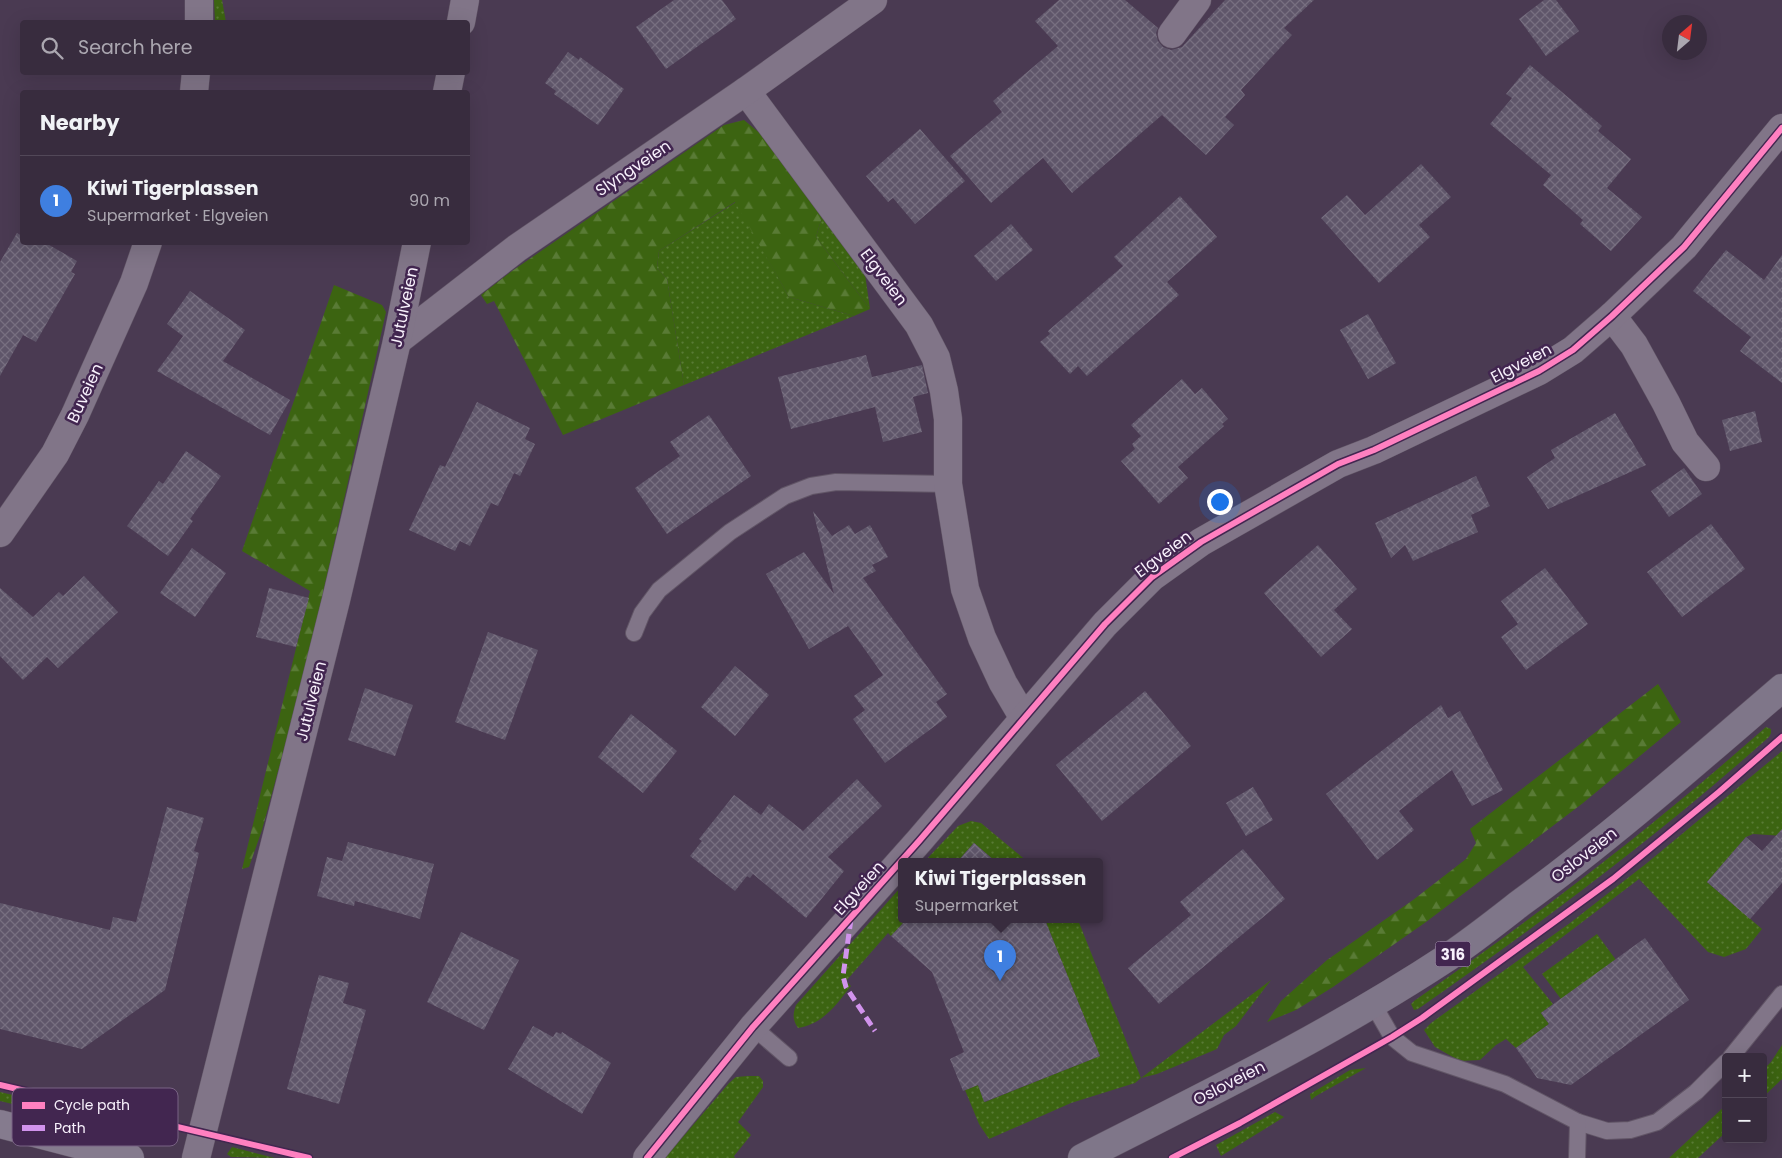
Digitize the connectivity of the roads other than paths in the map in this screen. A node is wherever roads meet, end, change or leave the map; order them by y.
1 (199, 0) edge
2 (466, 0) edge
3 (873, 0) edge
4 (1197, 0) edge
5 (198, 20) edge
6 (461, 20) edge
7 (1172, 34) dead end
8 (196, 75) edge
9 (450, 75) edge
10 (194, 90) edge
11 (447, 90) edge
12 (746, 91) junction
13 (1782, 128) edge
14 (147, 245) edge
15 (416, 245) edge
16 (1612, 316) junction
17 (397, 341) junction
18 (1706, 467) dead end
19 (948, 484) junction
20 (0, 533) edge
21 (634, 633) dead end
22 (1782, 688) edge
23 (1023, 717) junction
24 (904, 858) edge
25 (898, 865) edge
26 (1782, 994) edge
27 (1372, 1004) junction
28 (753, 1027) junction
29 (1735, 1053) edge
30 (789, 1058) dead end
31 (1722, 1066) edge
32 (1578, 1122) junction
33 (84, 1146) edge
34 (130, 1158) edge
35 (196, 1158) edge
36 (647, 1158) edge
37 (1082, 1158) edge
38 (1577, 1158) edge

1 - 5 street
2 - 6 street
3 - 12 street, Slyngveien
4 - 7 street
8 - 10 street
9 - 11 street
12 - 17 street, Slyngveien
12 - 19 street, Elgveien
13 - 16 street, Elgveien
14 - 20 street, Buveien
15 - 17 street, Jutulveien
16 - 18 street
16 - 23 street, Elgveien
17 - 35 street, Jutulveien
19 - 21 lane
19 - 23 street, Elgveien
22 - 27 main road, Osloveien / 316
23 - 24 street, Elgveien
25 - 28 street, Elgveien
26 - 29 lane
27 - 32 lane
27 - 37 main road, Osloveien / 316
28 - 30 lane
28 - 36 street, Elgveien
31 - 32 lane
32 - 38 lane
33 - 34 street

